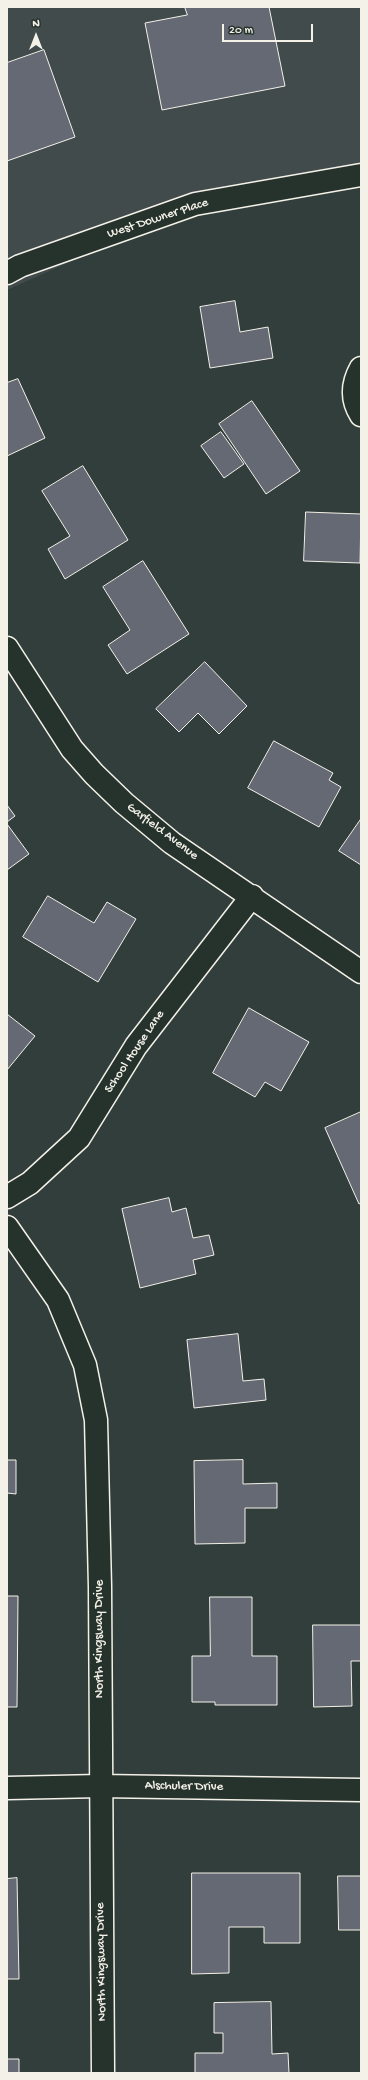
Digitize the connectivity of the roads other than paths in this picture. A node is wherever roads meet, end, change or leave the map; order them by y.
1 (361, 175) edge
2 (7, 273) edge
3 (361, 368) edge
4 (361, 415) edge
5 (7, 648) edge
6 (252, 896) junction
7 (361, 972) edge
8 (7, 1197) edge
9 (7, 1227) edge
10 (100, 1786) junction
11 (7, 1788) edge
12 (361, 1790) edge
13 (103, 2073) edge

1 - 2 street, West Downer Place
3 - 4 street
5 - 6 street, Garfield Avenue
6 - 7 street, Garfield Avenue
6 - 8 street, School House Lane
9 - 10 street, North Kingsway Drive
10 - 11 street, Alschuler Drive
10 - 12 street, Alschuler Drive
10 - 13 street, North Kingsway Drive

